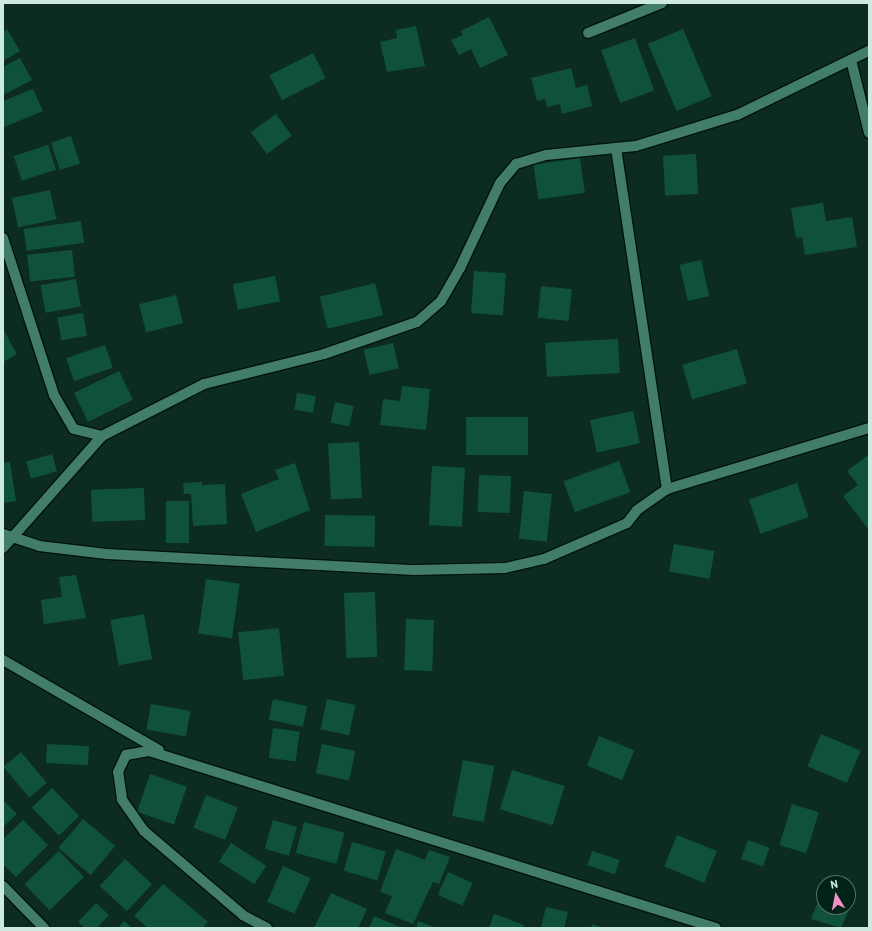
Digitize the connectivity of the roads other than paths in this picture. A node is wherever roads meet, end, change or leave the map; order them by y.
1 (662, 3) edge
2 (588, 33) dead end
3 (869, 51) edge
4 (851, 60) junction
5 (869, 133) edge
6 (616, 148) junction
7 (3, 238) edge
8 (869, 428) edge
9 (102, 436) junction
10 (667, 489) junction
11 (7, 536) edge
12 (3, 548) edge
13 (3, 660) edge
14 (173, 758) junction
15 (3, 886) edge
16 (44, 928) edge
17 (267, 928) edge
18 (716, 928) edge

1 - 2 street
3 - 4 street
4 - 5 street
4 - 6 street
6 - 9 street
6 - 10 street
7 - 9 street
8 - 10 street
9 - 11 street
10 - 11 street
11 - 12 street
13 - 14 street
14 - 17 street
14 - 18 street
15 - 16 street

